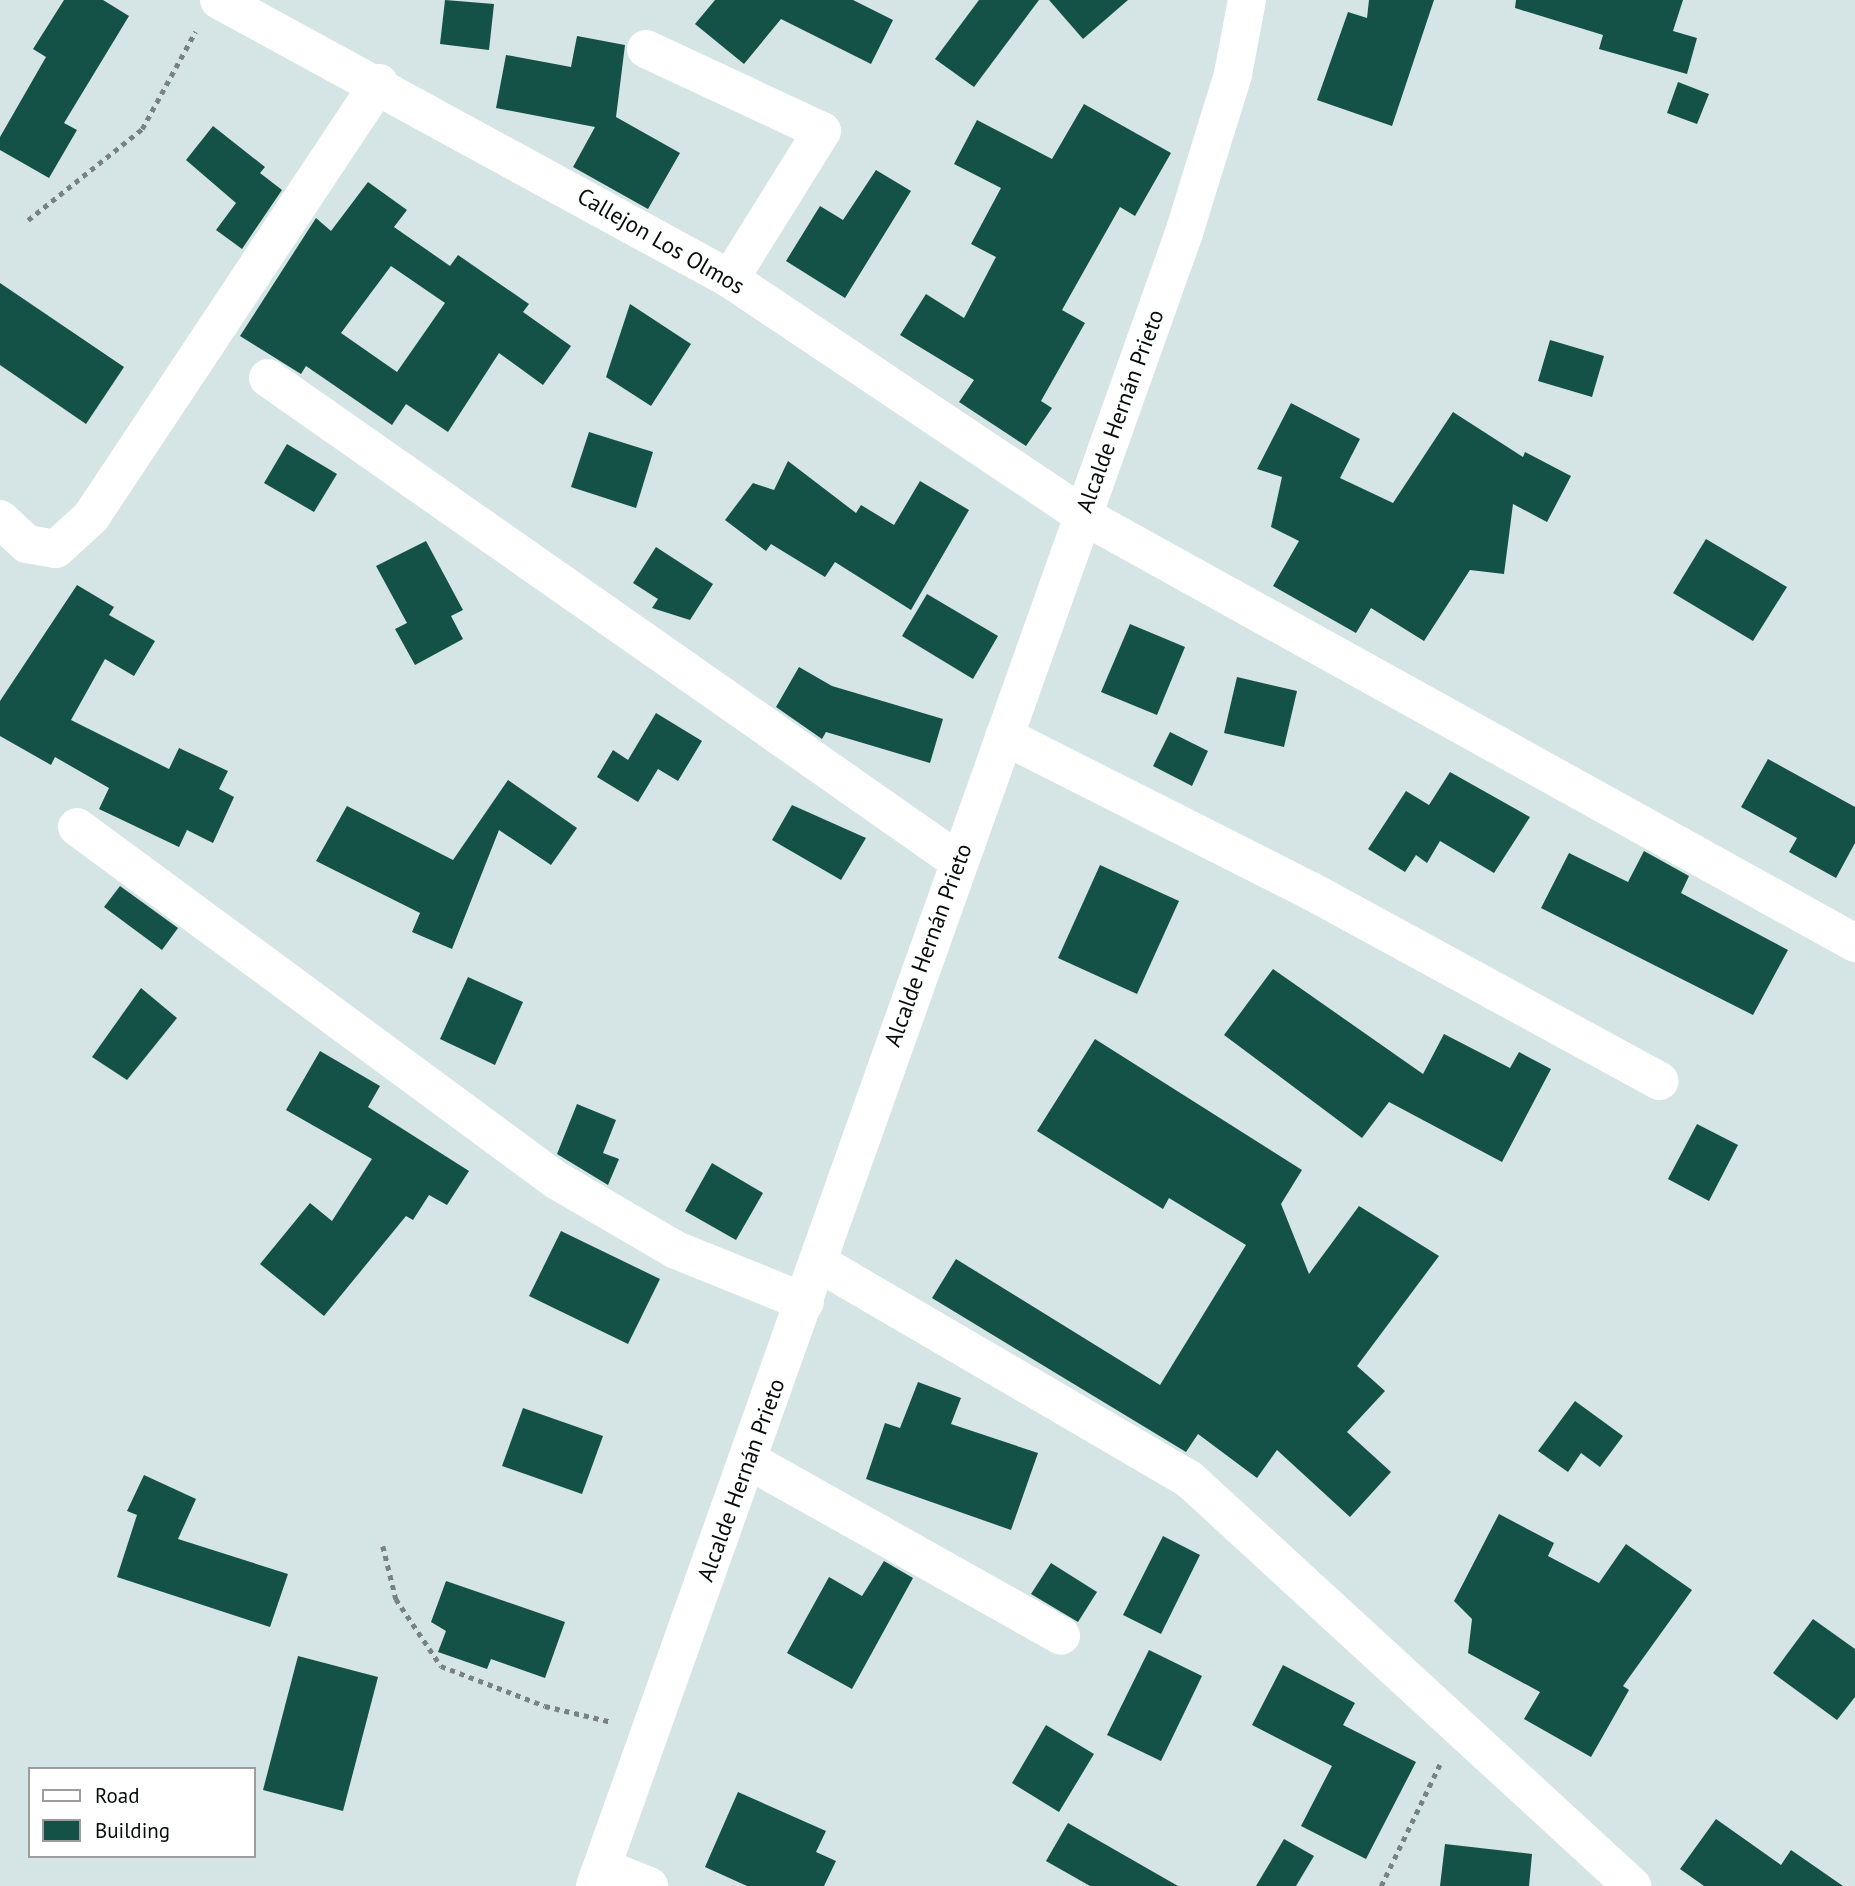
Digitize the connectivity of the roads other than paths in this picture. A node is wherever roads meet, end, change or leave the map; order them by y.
1 (1247, 0) edge
2 (209, 12) edge
3 (646, 49) dead end
4 (379, 83) junction
5 (730, 279) junction
6 (268, 378) dead end
7 (1082, 515) junction
8 (0, 519) edge
9 (1004, 736) junction
10 (77, 827) dead end
11 (958, 861) junction
12 (1855, 943) edge
13 (1660, 1082) dead end
14 (819, 1263) junction
15 (805, 1302) junction
16 (748, 1460) junction
17 (1060, 1636) dead end
18 (598, 1876) edge
19 (649, 1886) edge
20 (1632, 1886) edge

1 - 7 street, Alcalde Hernán Prieto
2 - 4 street, Callejon Los Olmos
3 - 5 street
4 - 5 street, Callejon Los Olmos
4 - 8 street
5 - 7 street, Callejon Los Olmos
6 - 11 street
7 - 9 street, Alcalde Hernán Prieto
7 - 12 street, Callejon Los Olmos
9 - 11 street, Alcalde Hernán Prieto
9 - 13 street
10 - 15 street
11 - 14 street, Alcalde Hernán Prieto
14 - 15 street, Alcalde Hernán Prieto
14 - 20 street
15 - 16 street, Alcalde Hernán Prieto
16 - 17 street
16 - 18 street, Alcalde Hernán Prieto
18 - 19 street

